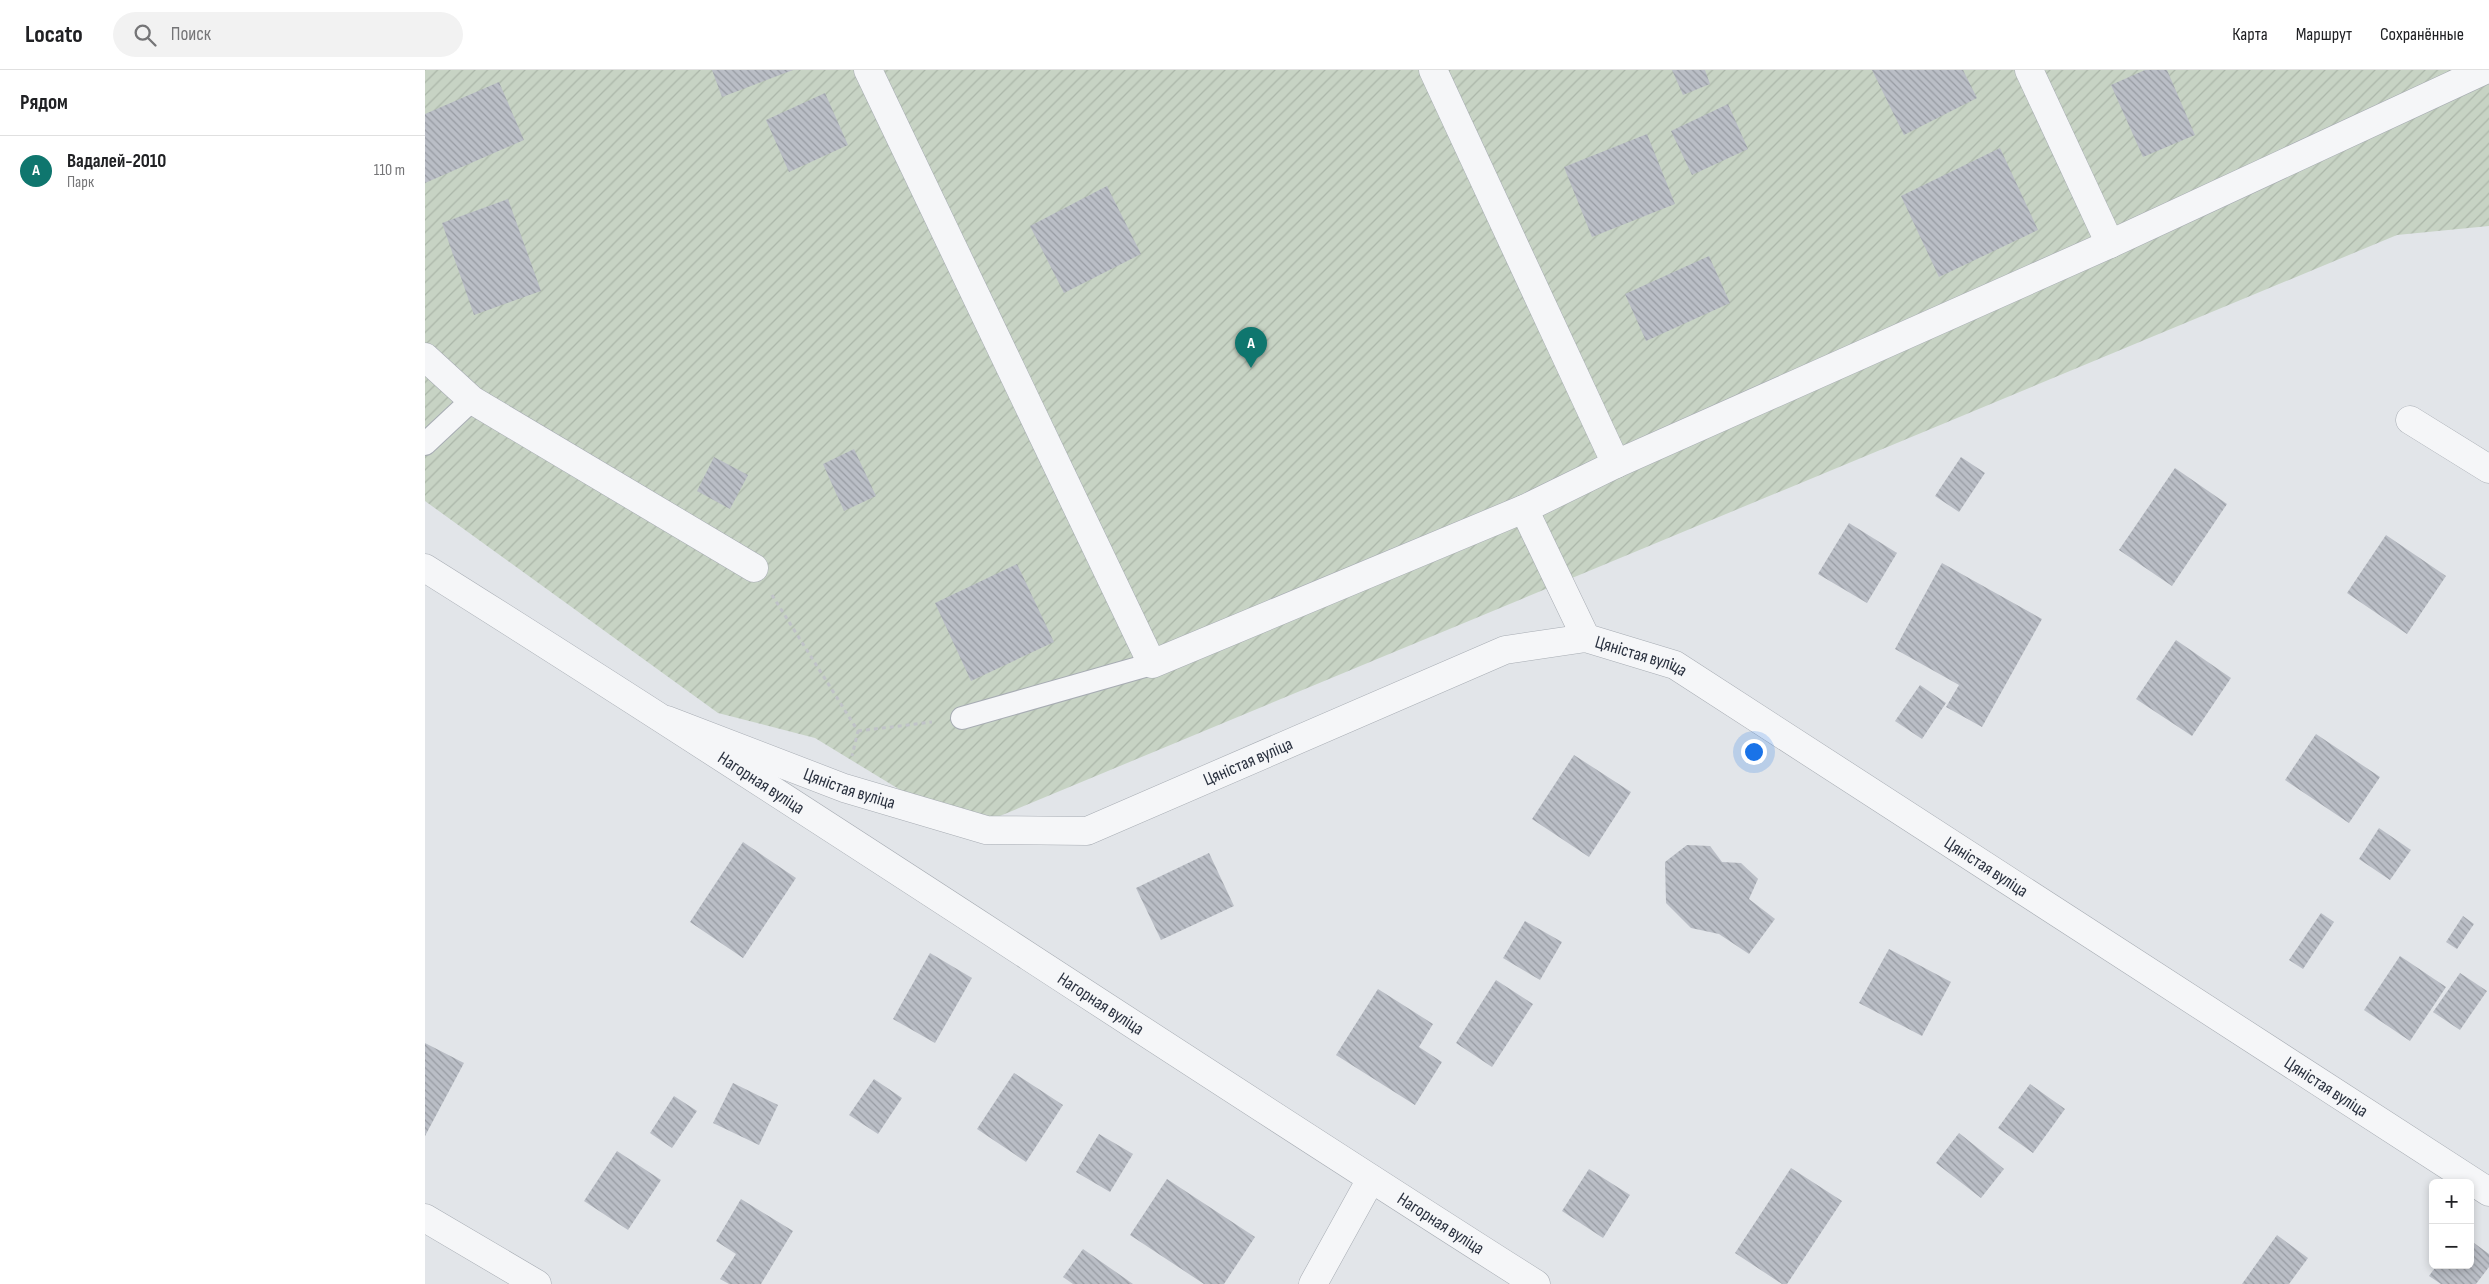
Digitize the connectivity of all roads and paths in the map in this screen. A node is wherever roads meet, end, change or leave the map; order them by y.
1 (868, 70) edge
2 (1433, 70) edge
3 (2029, 70) edge
4 (2485, 70) edge
5 (2110, 244) junction
6 (425, 357) edge
7 (472, 400) junction
8 (2410, 420) dead end
9 (425, 444) edge
10 (1616, 464) junction
11 (2489, 469) edge
12 (1524, 509) junction
13 (425, 568) edge
14 (754, 568) joint
15 (1586, 638) junction
16 (1152, 664) junction
17 (962, 718) joint
18 (667, 720) junction
19 (1371, 1179) junction
20 (2489, 1192) edge
21 (425, 1218) edge
22 (537, 1284) edge
23 (1313, 1284) edge
24 (1536, 1284) edge

1 - 16 street
2 - 10 street
3 - 5 street
4 - 5 street
5 - 10 street
6 - 7 street
7 - 9 lane
7 - 14 street
8 - 11 street
10 - 12 street
12 - 15 street
12 - 16 street
13 - 18 street
14 - 17 path
15 - 18 street, Цяністая вуліца
15 - 20 street, Цяністая вуліца
16 - 17 lane
18 - 19 street, Нагорная вуліца
19 - 23 street
19 - 24 street, Нагорная вуліца
21 - 22 street

